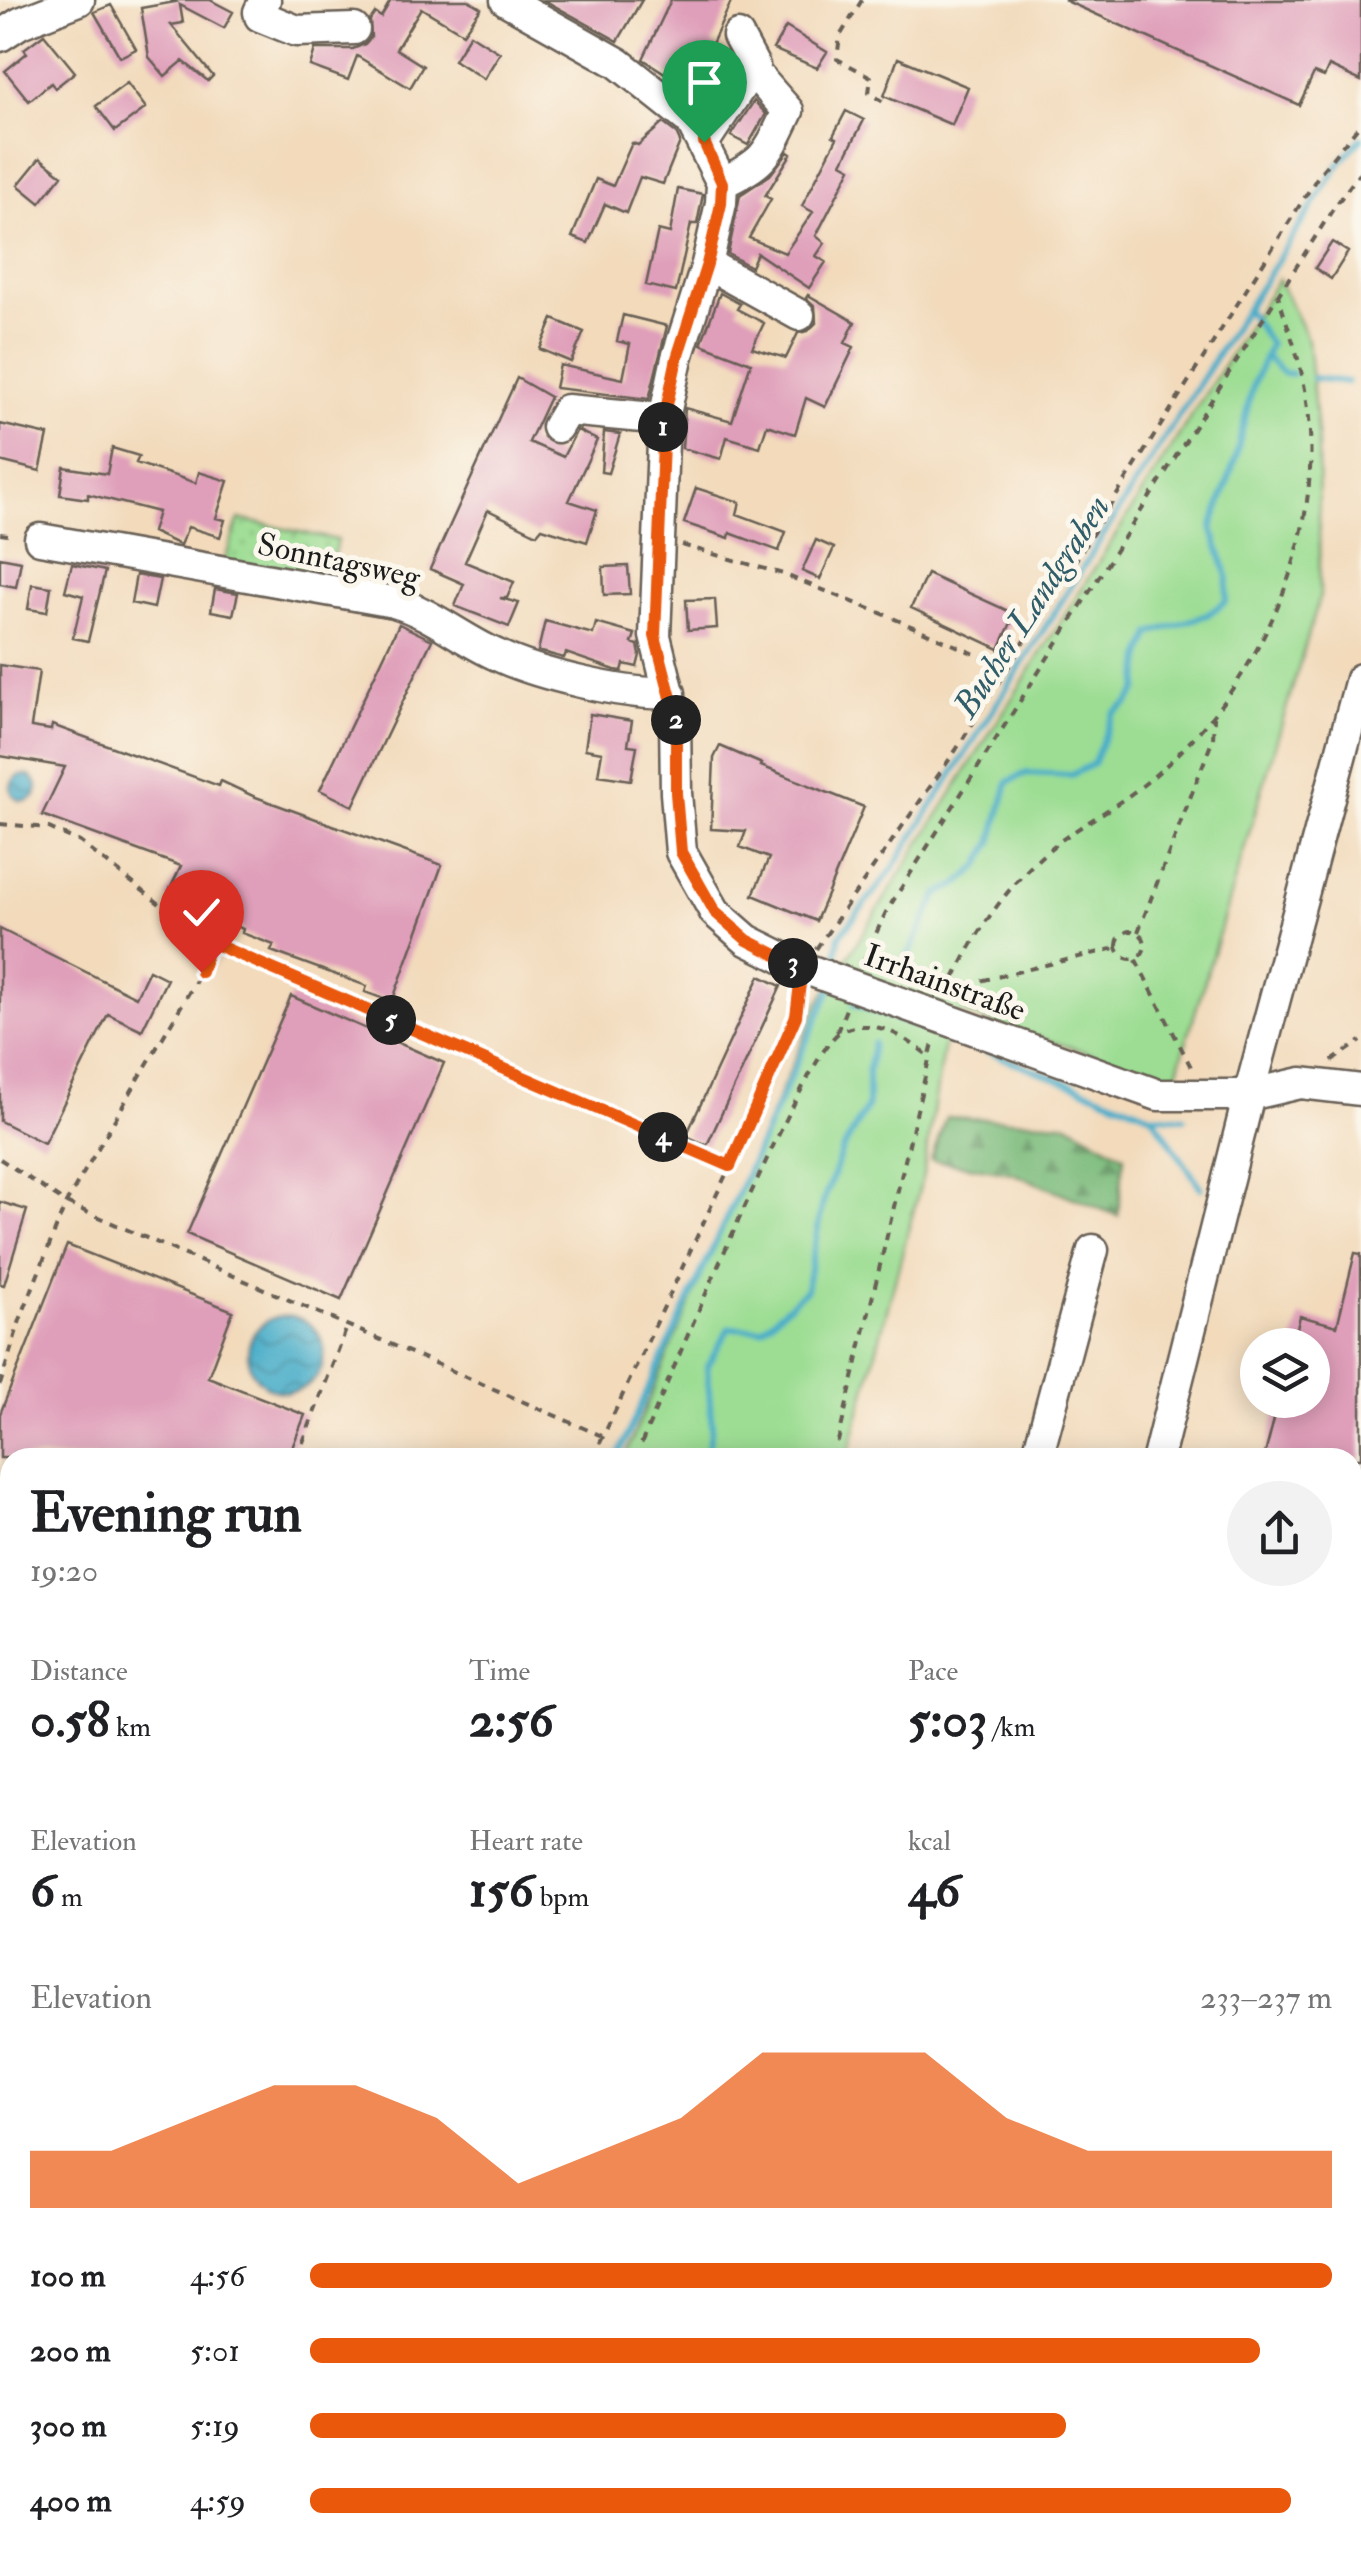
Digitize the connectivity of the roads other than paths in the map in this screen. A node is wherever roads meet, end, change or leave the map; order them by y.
1 (78, 0) edge
2 (265, 0) edge
3 (506, 0) edge
4 (7, 21) edge
5 (354, 29) dead end
6 (738, 36) dead end
7 (752, 70) junction
8 (704, 142) junction
9 (722, 183) junction
10 (707, 264) junction
11 (799, 315) dead end
12 (664, 419) junction
13 (557, 427) dead end
14 (40, 540) dead end
15 (1361, 679) edge
16 (670, 693) junction
17 (1361, 1090) edge
18 (1249, 1095) junction
19 (1093, 1250) dead end
20 (1040, 1448) edge
21 (1160, 1448) edge

1 - 4 street
2 - 5 street
3 - 8 street
6 - 7 street
7 - 8 street
7 - 9 street
8 - 9 street
9 - 10 street, Irrhainstraße
10 - 11 street
10 - 12 street, Irrhainstraße
12 - 13 street
12 - 16 street, Irrhainstraße
14 - 16 street, Sonntagsweg
15 - 18 street
16 - 18 street, Irrhainstraße
17 - 18 street, Irrhainstraße
18 - 21 street
19 - 20 street

